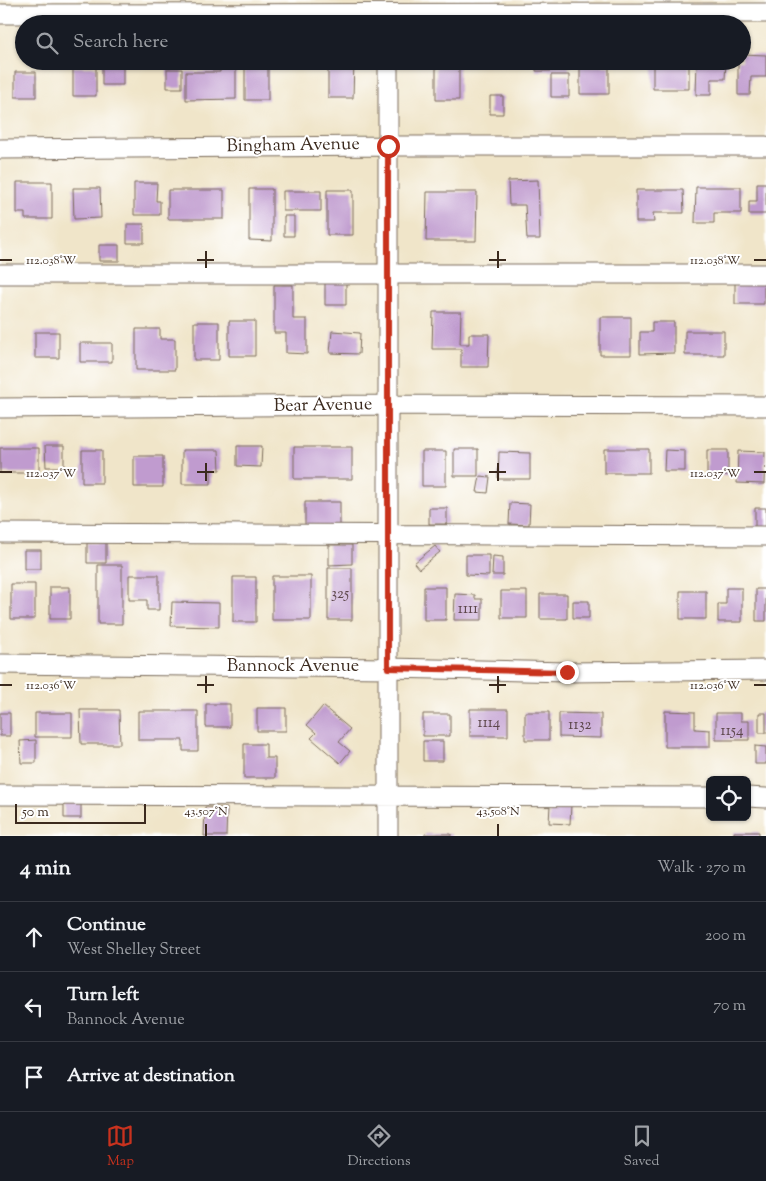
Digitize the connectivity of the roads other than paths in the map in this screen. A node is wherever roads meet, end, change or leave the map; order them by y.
1 (389, 12) edge
2 (766, 13) edge
3 (0, 14) edge
4 (388, 70) edge
5 (388, 146) junction
6 (766, 146) edge
7 (0, 149) edge
8 (0, 274) edge
9 (766, 274) edge
10 (388, 275) junction
11 (387, 405) junction
12 (766, 406) edge
13 (0, 408) edge
14 (0, 533) edge
15 (388, 536) junction
16 (766, 536) edge
17 (0, 664) edge
18 (388, 668) junction
19 (766, 670) edge
20 (0, 795) edge
21 (388, 796) junction
22 (706, 797) edge
23 (751, 798) edge
24 (766, 798) edge
25 (388, 836) edge

1 - 2 street
1 - 3 street
4 - 5 street
5 - 6 street, Bingham Avenue
5 - 7 street, Bingham Avenue
5 - 10 street
8 - 10 street
9 - 10 street
10 - 11 street
11 - 12 street, Bear Avenue
11 - 13 street, Bear Avenue
11 - 15 street
14 - 15 street
15 - 16 street
15 - 18 street
17 - 18 street, Bannock Avenue
18 - 19 street, Bannock Avenue
18 - 21 street
20 - 21 street
21 - 22 street
21 - 25 street
23 - 24 street

